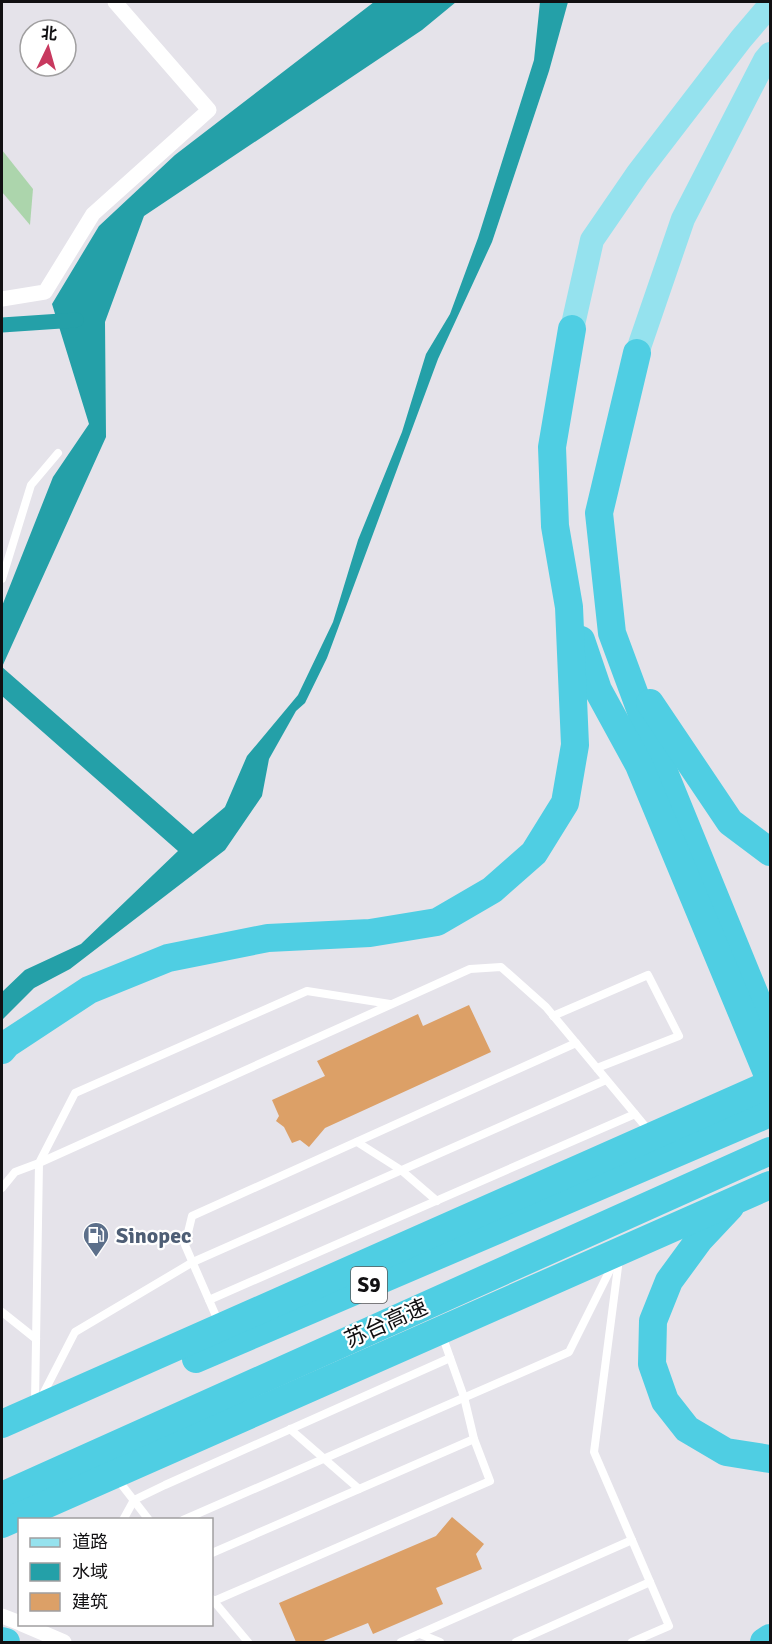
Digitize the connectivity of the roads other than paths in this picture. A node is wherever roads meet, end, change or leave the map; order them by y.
1 (115, 2) edge
2 (771, 5) edge
3 (771, 54) edge
4 (2, 299) edge
5 (572, 329) joint
6 (637, 353) joint
7 (58, 453) dead end
8 (2, 579) edge
9 (569, 607) junction
10 (623, 661) junction
11 (771, 852) edge
12 (391, 1004) junction
13 (553, 1016) junction
14 (771, 1032) edge
15 (576, 1043) junction
16 (2, 1050) edge
17 (597, 1068) junction
18 (606, 1080) junction
19 (771, 1082) edge
20 (771, 1113) edge
21 (644, 1125) junction
22 (357, 1142) junction
23 (771, 1151) edge
24 (39, 1163) junction
25 (401, 1170) junction
26 (771, 1185) edge
27 (2, 1188) edge
28 (738, 1199) junction
29 (437, 1201) junction
30 (620, 1250) junction
31 (193, 1262) junction
32 (209, 1300) junction
33 (2, 1312) edge
34 (221, 1327) junction
35 (440, 1330) junction
36 (36, 1339) junction
37 (450, 1358) junction
38 (464, 1397) junction
39 (24, 1419) edge
40 (290, 1429) junction
41 (474, 1439) junction
42 (2, 1443) edge
43 (324, 1458) junction
44 (771, 1460) edge
45 (113, 1474) junction
46 (59, 1485) junction
47 (359, 1489) junction
48 (2, 1496) edge
49 (134, 1500) junction
50 (124, 1518) edge
51 (148, 1518) edge
52 (188, 1518) edge
53 (2, 1524) edge
54 (632, 1540) junction
55 (213, 1553) edge
56 (650, 1582) junction
57 (213, 1599) edge
58 (2, 1616) edge
59 (18, 1623) edge
60 (26, 1626) edge
61 (420, 1634) junction
62 (771, 1638) edge
63 (2, 1641) edge
64 (6, 1642) edge
65 (64, 1642) edge
66 (248, 1642) edge
67 (401, 1642) edge
68 (440, 1642) edge
69 (516, 1642) edge
70 (632, 1642) edge
71 (764, 1642) edge

1 - 4 street
2 - 5 main road
3 - 6 main road
5 - 9 highway
6 - 10 highway
7 - 8 lane
9 - 16 highway
9 - 19 highway
10 - 11 highway
10 - 14 highway
12 - 13 lane
12 - 24 lane
12 - 24 lane
13 - 15 lane
13 - 17 lane
15 - 17 lane
15 - 22 lane
17 - 18 lane
18 - 21 lane
18 - 25 lane
19 - 21 highway
20 - 39 highway, 苏台高速 / S9
21 - 29 lane
21 - 34 highway
22 - 25 lane
22 - 31 lane
23 - 46 highway, 苏台高速 / S9
24 - 27 lane
24 - 36 lane
25 - 29 lane
25 - 31 lane
26 - 28 highway
28 - 30 highway
28 - 44 highway
29 - 32 lane
30 - 35 highway
30 - 38 lane
30 - 54 lane
31 - 32 lane
31 - 39 lane
32 - 34 lane
33 - 36 lane
34 - 39 highway
35 - 37 lane
35 - 45 highway
36 - 39 lane
37 - 38 lane
37 - 40 lane
38 - 41 lane
38 - 43 lane
39 - 42 highway, 苏台高速 / S9
40 - 43 lane
40 - 49 lane
41 - 47 lane
41 - 57 lane
43 - 47 lane
43 - 52 lane
45 - 46 highway
45 - 49 lane
46 - 48 highway, 苏台高速 / S9
46 - 53 highway
47 - 55 lane
49 - 50 lane
49 - 51 lane
54 - 56 lane
54 - 61 lane
56 - 69 lane
56 - 70 lane
57 - 66 lane
58 - 59 street
60 - 65 street
61 - 67 lane
61 - 68 lane
62 - 71 highway
63 - 64 highway

